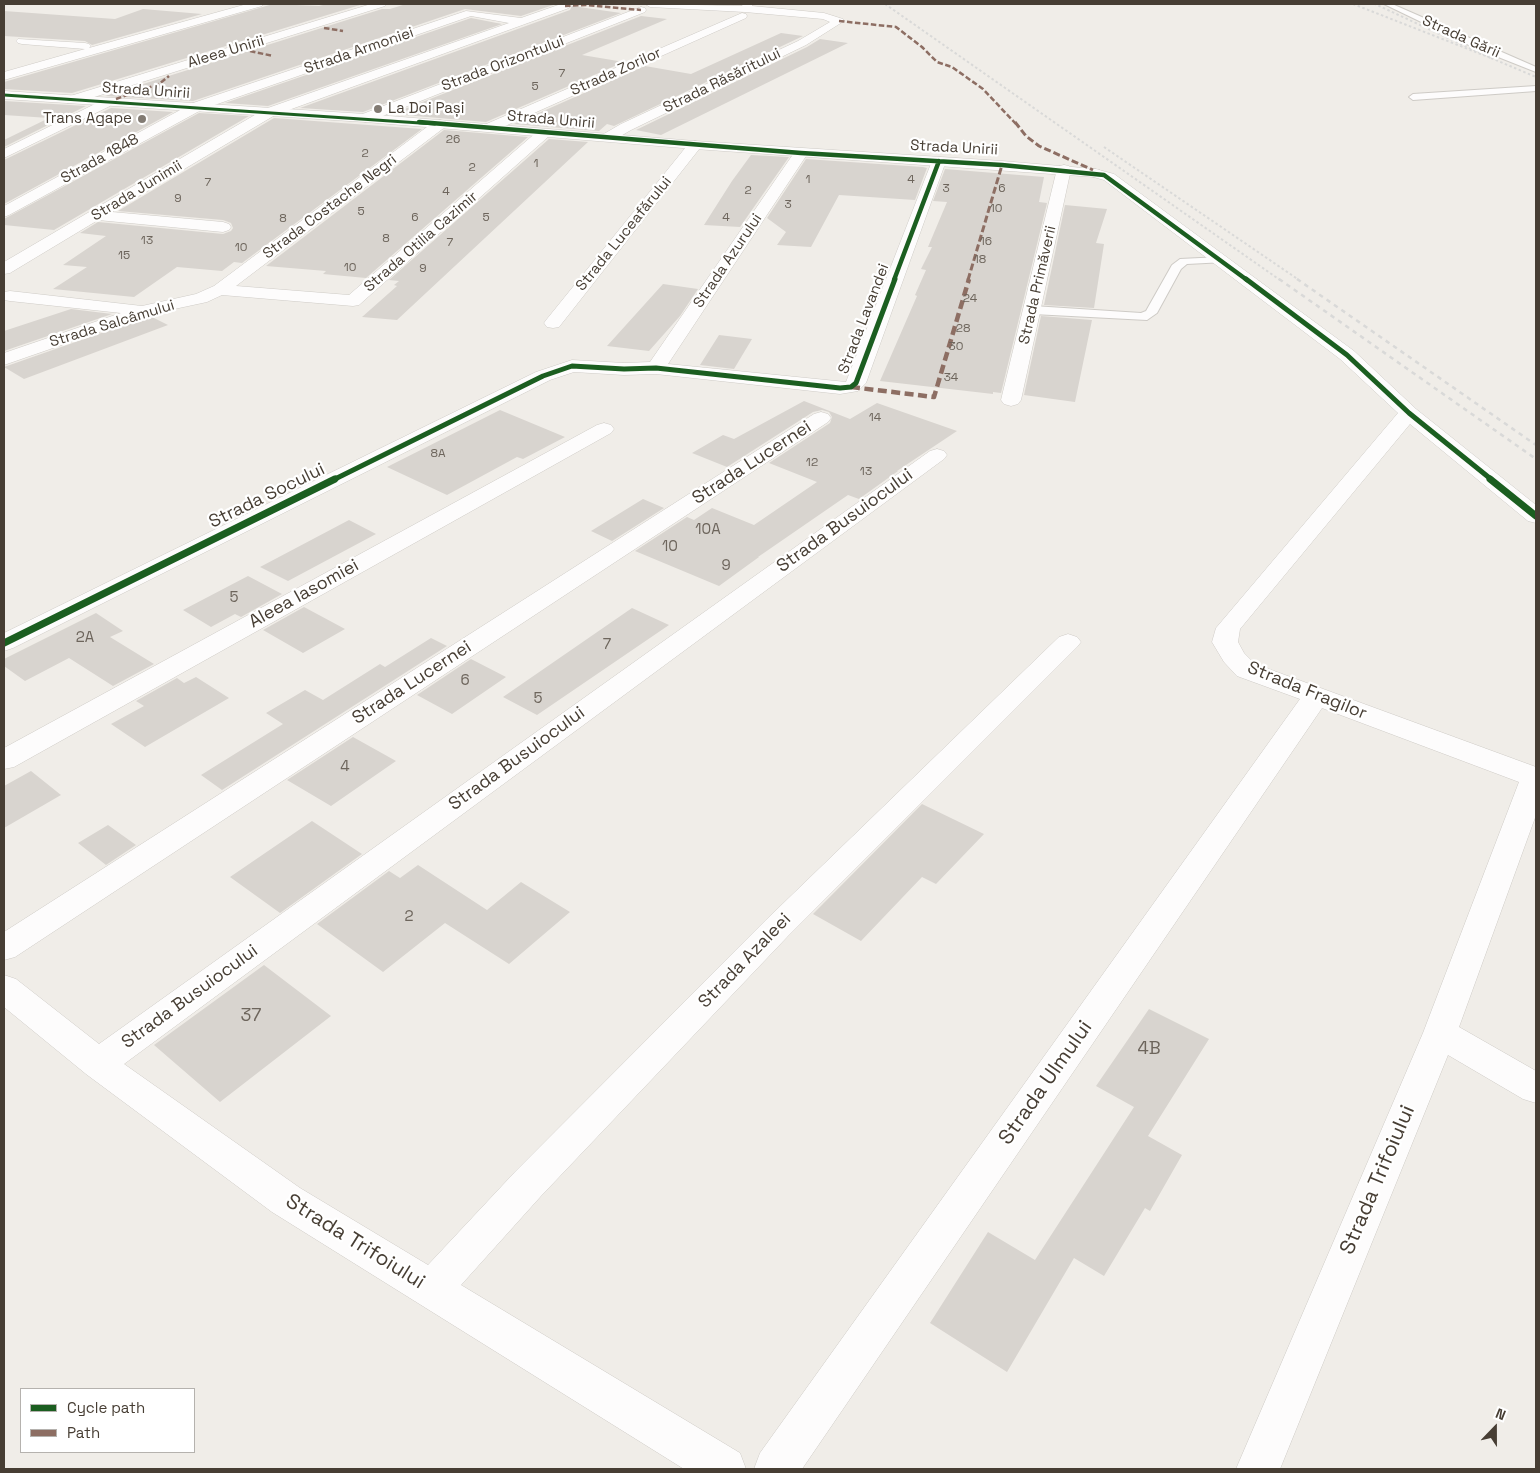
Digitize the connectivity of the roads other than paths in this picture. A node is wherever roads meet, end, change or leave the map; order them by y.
1 (258, 4) edge
2 (382, 4) edge
3 (1387, 4) edge
4 (565, 6) dead end
5 (645, 7) edge
6 (745, 10) edge
7 (523, 22) junction
8 (22, 41) dead end
9 (102, 48) junction
10 (1536, 70) edge
11 (4, 76) edge
12 (1536, 88) edge
13 (4, 95) edge
14 (1413, 97) dead end
15 (71, 100) junction
16 (106, 102) junction
17 (197, 108) junction
18 (270, 112) junction
19 (366, 118) junction
20 (440, 124) junction
21 (489, 128) junction
22 (544, 133) junction
23 (607, 138) junction
24 (695, 145) junction
25 (801, 153) junction
26 (4, 154) edge
27 (939, 161) junction
28 (1064, 170) junction
29 (4, 212) edge
30 (97, 215) junction
31 (223, 227) dead end
32 (1221, 260) junction
33 (4, 269) edge
34 (220, 290) junction
35 (6, 297) edge
36 (353, 301) junction
37 (146, 310) junction
38 (1033, 310) junction
39 (334, 317) dead end
40 (553, 323) dead end
41 (4, 358) edge
42 (656, 368) junction
43 (1011, 400) dead end
44 (1409, 413) junction
45 (821, 418) dead end
46 (604, 428) dead end
47 (936, 455) dead end
48 (1536, 516) edge
49 (1068, 642) dead end
50 (4, 643) edge
51 (1316, 696) junction
52 (4, 760) edge
53 (1536, 777) edge
54 (1493, 890) joint
55 (4, 948) edge
56 (4, 988) edge
57 (1440, 1034) junction
58 (98, 1064) junction
59 (1536, 1088) edge
60 (432, 1289) junction
61 (724, 1469) edge
62 (776, 1469) edge
63 (1258, 1469) edge

1 - 9 street
2 - 15 street, Aleea Unirii
3 - 10 lane, Strada Gării
4 - 7 street, Strada Armoniei
5 - 6 street
5 - 19 street, Strada Orizontului
6 - 21 street, Strada Zorilor
6 - 23 street, Strada Răsăritului
7 - 17 street, Strada Armoniei
7 - 18 street, Strada Armoniei
8 - 9 street
9 - 11 street
12 - 14 lane
13 - 15 street, Strada Unirii
15 - 16 street, Strada Unirii
16 - 17 street, Strada Unirii
16 - 26 street
17 - 18 street, Strada Unirii
17 - 29 street, Strada 1848
18 - 19 street, Strada Unirii
18 - 30 street, Strada Junimii
19 - 20 street, Strada Unirii
20 - 21 street, Strada Unirii
20 - 34 street, Strada Costache Negri
21 - 22 street, Strada Unirii
22 - 23 street, Strada Unirii
22 - 36 street, Strada Otilia Cazimir
23 - 24 street, Strada Unirii
24 - 25 street, Strada Unirii
24 - 40 street, Strada Luceafǎrului
25 - 27 street, Strada Unirii
25 - 42 street, Strada Azurului
27 - 28 street, Strada Unirii
27 - 42 street, Strada Lavandei
28 - 32 street, Strada Unirii
28 - 38 street, Strada Primăverii
30 - 31 street
30 - 33 street, Strada Junimii
32 - 38 lane
32 - 44 street, Strada Unirii
34 - 36 street, Strada Otilia Cazimir
34 - 37 street, Strada Salcâmului
35 - 37 street
36 - 39 street
37 - 41 street, Strada Salcâmului
38 - 43 street, Strada Primăverii
42 - 50 street, Strada Socului
44 - 48 street, Strada Unirii
44 - 51 street, Strada Fragilor
45 - 55 street, Strada Lucernei
46 - 52 street, Aleea Iasomiei
47 - 58 street, Strada Busuiocului
49 - 60 street, Strada Azaleei
51 - 53 street, Strada Fragilor
51 - 62 street, Strada Ulmului
53 - 54 street, Strada Fragilor
54 - 57 street, Strada Trifoiului
56 - 58 street, Strada Trifoiului
57 - 59 street
57 - 63 street, Strada Trifoiului
58 - 60 street, Strada Trifoiului
60 - 61 street, Strada Trifoiului

